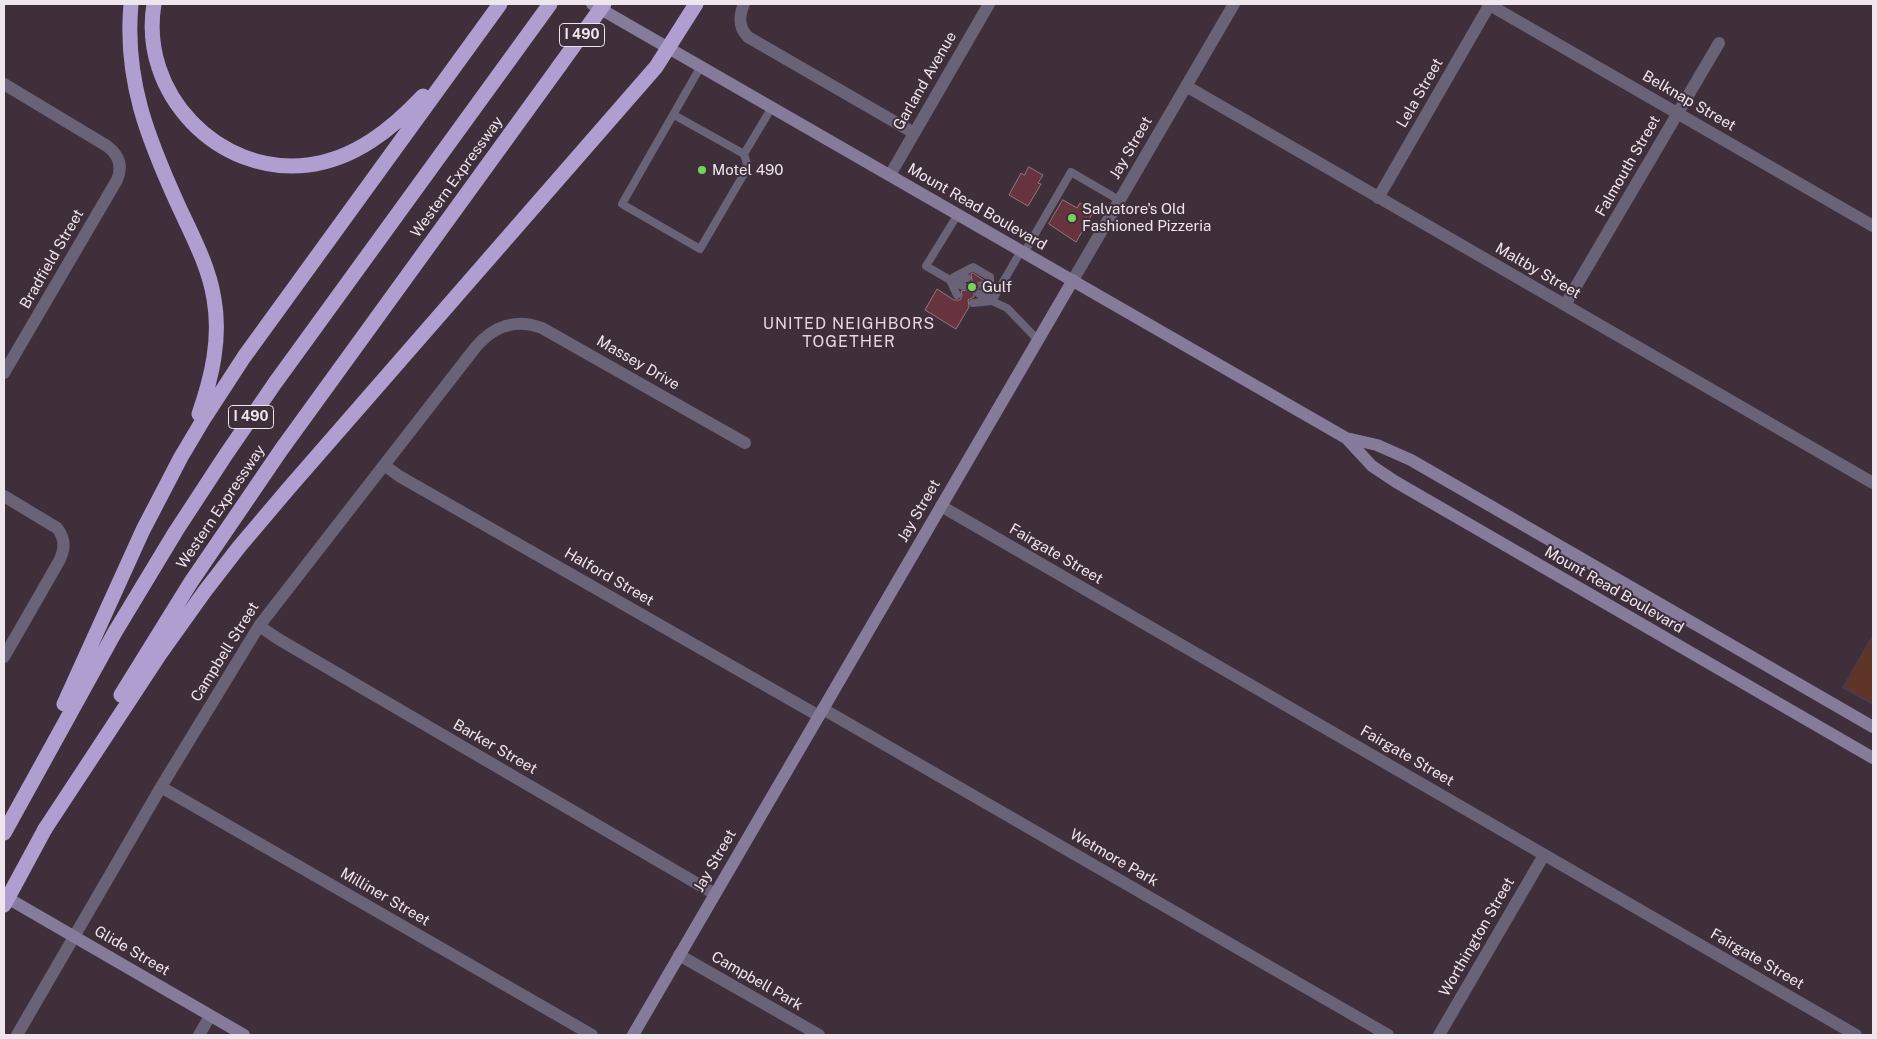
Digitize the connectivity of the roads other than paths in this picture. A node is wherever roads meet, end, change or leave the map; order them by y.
1 (131, 4) edge
2 (154, 4) edge
3 (500, 4) edge
4 (550, 4) edge
5 (592, 4) edge
6 (604, 4) edge
7 (696, 4) edge
8 (744, 4) edge
9 (989, 4) edge
10 (1234, 4) edge
11 (1490, 4) edge
12 (486, 23) junction
13 (1719, 43) dead end
14 (669, 48) junction
15 (701, 66) junction
16 (4, 84) edge
17 (1186, 86) junction
18 (772, 107) junction
19 (1677, 113) junction
20 (674, 115) junction
21 (914, 133) junction
22 (744, 154) junction
23 (890, 175) junction
24 (1378, 198) junction
25 (1120, 200) junction
26 (958, 214) junction
27 (1873, 226) edge
28 (1023, 252) junction
29 (967, 278) dead end
30 (950, 280) junction
31 (1073, 280) junction
32 (963, 286) dead end
33 (981, 290) dead end
34 (957, 295) dead end
35 (992, 301) junction
36 (973, 303) dead end
37 (1564, 305) junction
38 (510, 324) joint
39 (1038, 340) junction
40 (4, 373) edge
41 (1346, 438) junction
42 (746, 443) dead end
43 (181, 457) junction
44 (384, 465) junction
45 (1873, 483) edge
46 (4, 496) edge
47 (941, 506) junction
48 (259, 626) junction
49 (4, 657) edge
50 (821, 712) junction
51 (1873, 727) edge
52 (1873, 758) edge
53 (161, 787) junction
54 (15, 813) junction
55 (45, 830) junction
56 (4, 833) edge
57 (1544, 854) junction
58 (715, 894) junction
59 (4, 896) edge
60 (4, 905) edge
61 (74, 936) junction
62 (679, 956) junction
63 (210, 1016) junction
64 (17, 1035) edge
65 (199, 1035) edge
66 (244, 1035) edge
67 (592, 1035) edge
68 (633, 1035) edge
69 (819, 1035) edge
70 (1388, 1035) edge
71 (1439, 1035) edge
72 (1856, 1035) edge

1 - 43 highway
2 - 12 highway
3 - 12 highway
4 - 54 highway, Western Expressway / I 490
5 - 14 main road, Mount Read Boulevard
6 - 55 highway, Western Expressway / I 490, bridge
7 - 14 highway
8 - 21 street
9 - 21 street, Garland Avenue
10 - 17 street, Jay Street
11 - 19 street, Belknap Street
11 - 24 street, Lela Street
12 - 43 highway
13 - 19 street, Falmouth Street
14 - 15 main road, Mount Read Boulevard
14 - 55 highway
15 - 18 main road, Mount Read Boulevard
15 - 20 lane
16 - 40 street, Bradfield Street
17 - 24 street, Maltby Street
17 - 25 street, Jay Street
18 - 22 lane
18 - 23 main road, Mount Read Boulevard
19 - 27 street, Belknap Street
19 - 37 street, Falmouth Street
20 - 22 lane
20 - 22 lane
21 - 23 street, Garland Avenue
23 - 26 main road, Mount Read Boulevard
24 - 37 street, Maltby Street
25 - 28 lane
25 - 31 street, Jay Street
26 - 28 main road, Mount Read Boulevard
26 - 30 lane
28 - 31 main road, Mount Read Boulevard
28 - 35 lane
29 - 30 lane
30 - 32 lane
30 - 34 lane
30 - 35 lane
31 - 39 main road, Jay Street
31 - 41 main road, Mount Read Boulevard
33 - 35 lane
35 - 36 lane
35 - 39 lane
37 - 45 street, Maltby Street
38 - 42 street, Massey Drive
38 - 44 street, Campbell Street
39 - 47 main road, Jay Street
41 - 51 main road, Mount Read Boulevard
41 - 52 main road, Mount Read Boulevard
43 - 54 highway
44 - 48 street, Campbell Street
44 - 50 street, Halford Street
46 - 49 street
47 - 50 main road, Jay Street
47 - 57 street, Fairgate Street
48 - 53 street, Campbell Street
48 - 58 street, Barker Street
50 - 58 main road, Jay Street
50 - 70 street, Wetmore Park
53 - 61 street, Campbell Street
53 - 67 street, Milliner Street
54 - 56 highway, Western Expressway / I 490
55 - 60 highway, Western Expressway / I 490, bridge
57 - 71 street, Worthington Street
57 - 72 street, Fairgate Street
58 - 62 main road, Jay Street
59 - 61 main road, Glide Street
61 - 63 main road, Glide Street
61 - 64 street, Campbell Street
62 - 68 main road, Jay Street
62 - 69 street, Campbell Park
63 - 65 street
63 - 66 main road, Glide Street

